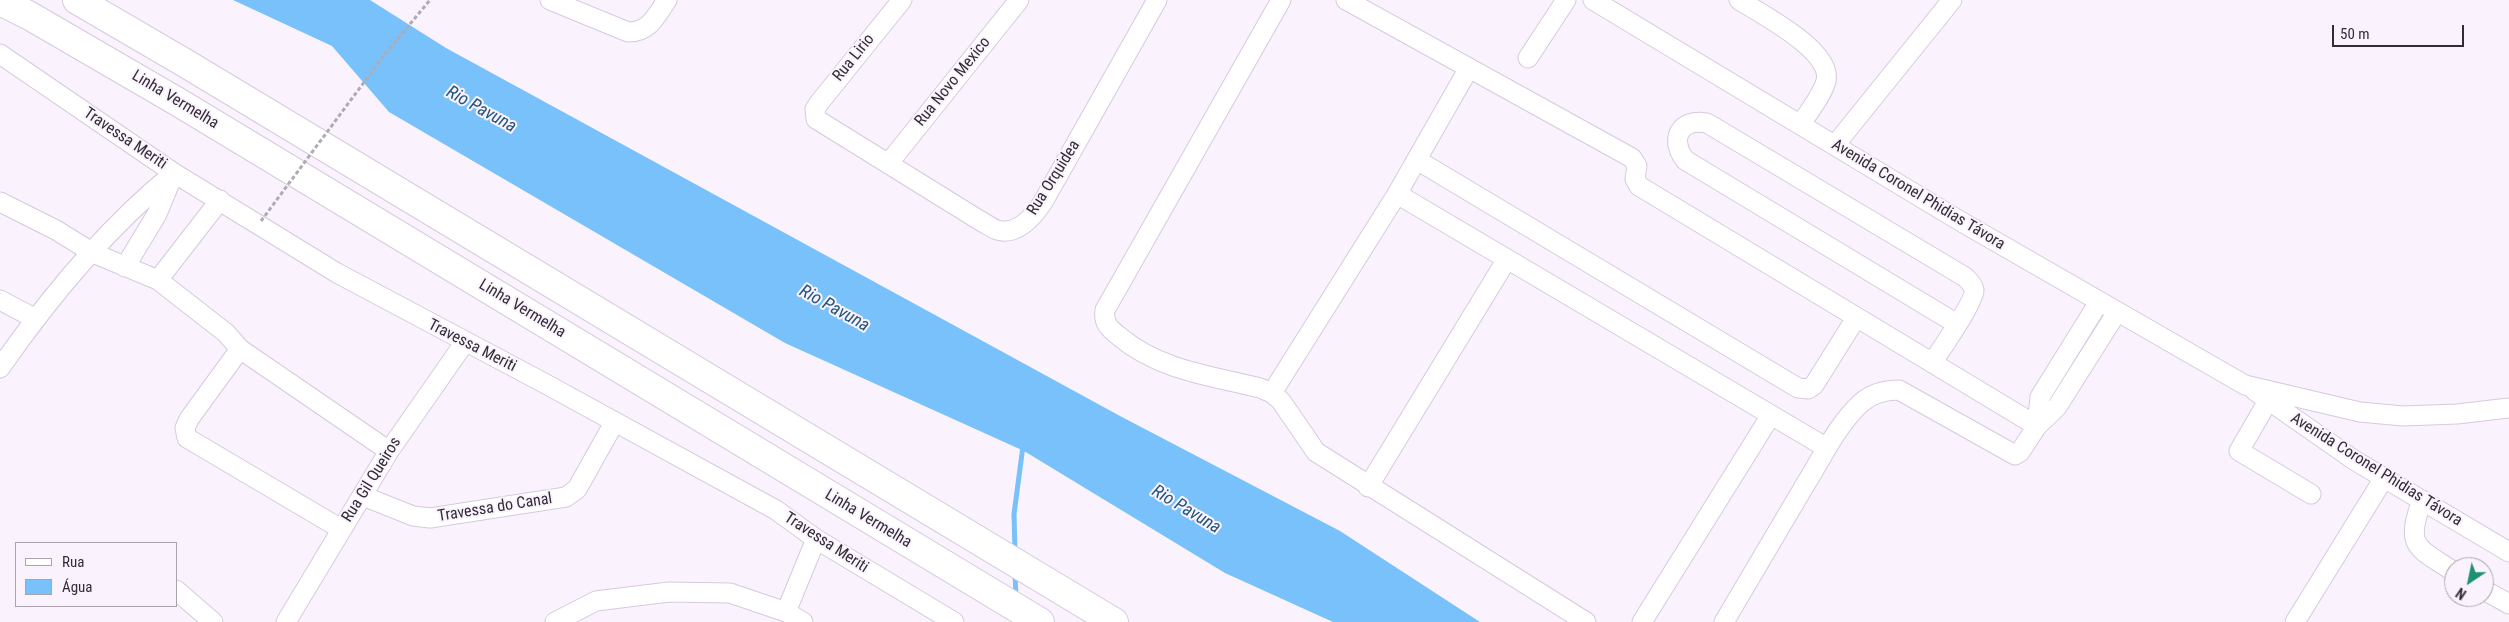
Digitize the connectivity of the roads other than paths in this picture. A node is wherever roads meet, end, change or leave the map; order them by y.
1 (77, 0) edge
2 (550, 0) edge
3 (667, 0) edge
4 (902, 0) edge
5 (1019, 0) edge
6 (1157, 0) edge
7 (1281, 0) edge
8 (1346, 0) edge
9 (1566, 0) edge
10 (1593, 0) edge
11 (1739, 0) edge
12 (1952, 0) edge
13 (0, 1) edge
14 (0, 54) edge
15 (1528, 58) dead end
16 (1470, 68) junction
17 (816, 119) joint
18 (1801, 124) junction
19 (1836, 145) junction
20 (1417, 160) junction
21 (888, 164) junction
22 (174, 173) junction
23 (1397, 194) junction
24 (220, 200) junction
25 (0, 202) edge
26 (93, 253) junction
27 (1507, 259) junction
28 (125, 267) junction
29 (158, 280) junction
30 (0, 300) edge
31 (2099, 302) junction
32 (2117, 312) junction
33 (34, 318) junction
34 (1856, 318) junction
35 (1957, 324) junction
36 (465, 342) junction
37 (240, 349) junction
38 (1932, 363) junction
39 (0, 368) edge
40 (2246, 385) junction
41 (1272, 393) junction
42 (2268, 401) junction
43 (2509, 408) edge
44 (1771, 415) junction
45 (614, 423) junction
46 (2037, 426) junction
47 (1827, 448) junction
48 (389, 451) junction
49 (2384, 478) junction
50 (1368, 486) junction
51 (2311, 494) dead end
52 (368, 498) dead end
53 (2422, 500) junction
54 (341, 529) junction
55 (816, 538) junction
56 (2509, 552) edge
57 (2444, 565) edge
58 (178, 592) edge
59 (2494, 596) edge
60 (2509, 604) edge
61 (786, 612) junction
62 (1039, 621) edge
63 (213, 622) edge
64 (286, 622) edge
65 (555, 622) edge
66 (803, 622) edge
67 (954, 622) edge
68 (1114, 622) edge
69 (1586, 622) edge
70 (1642, 622) edge
71 (1724, 622) edge
72 (2295, 622) edge

1 - 68 highway
2 - 3 street
4 - 17 street, Rua Lirio
5 - 21 street, Rua Novo Mexico
6 - 21 street, Rua Orquidea
7 - 41 street
8 - 16 street
9 - 15 street
10 - 18 street, Avenida Coronel Phidias Távora
11 - 18 street
12 - 19 street
13 - 62 highway, Linha Vermelha
14 - 22 street, Travessa Meriti
16 - 20 street
16 - 34 street
17 - 21 street, Rua Orquidea
18 - 19 street, Avenida Coronel Phidias Távora
19 - 31 street, Avenida Coronel Phidias Távora
20 - 23 street
20 - 34 street
22 - 24 street, Travessa Meriti
22 - 26 street
22 - 28 street
23 - 27 street
23 - 41 street
24 - 29 street
24 - 36 street, Travessa Meriti
25 - 26 street
26 - 28 street
26 - 33 street
27 - 44 street
27 - 50 street
28 - 29 street
29 - 37 street
30 - 33 street
31 - 32 street, Avenida Coronel Phidias Távora
31 - 46 street
32 - 40 street, Avenida Coronel Phidias Távora
32 - 46 street
33 - 39 street
34 - 38 street
35 - 35 street
35 - 38 street
36 - 45 street, Travessa Meriti
36 - 48 street, Rua Gil Queiros
37 - 48 street
37 - 54 street
38 - 46 street
40 - 42 street, Avenida Coronel Phidias Távora
40 - 43 street, Avenida Coronel Phidias Távora
41 - 50 street
42 - 49 street, Avenida Coronel Phidias Távora
42 - 51 street
44 - 47 street
44 - 70 street
45 - 52 street, Travessa do Canal
45 - 55 street, Travessa Meriti
46 - 47 street
47 - 71 street
48 - 54 street, Rua Gil Queiros
49 - 53 street, Avenida Coronel Phidias Távora
49 - 72 street
50 - 69 street
53 - 56 street, Avenida Coronel Phidias Távora
53 - 57 street
54 - 64 street, Rua Gil Queiros
55 - 61 street
55 - 67 street, Travessa Meriti
58 - 63 street
59 - 60 street
61 - 65 street
61 - 66 street

